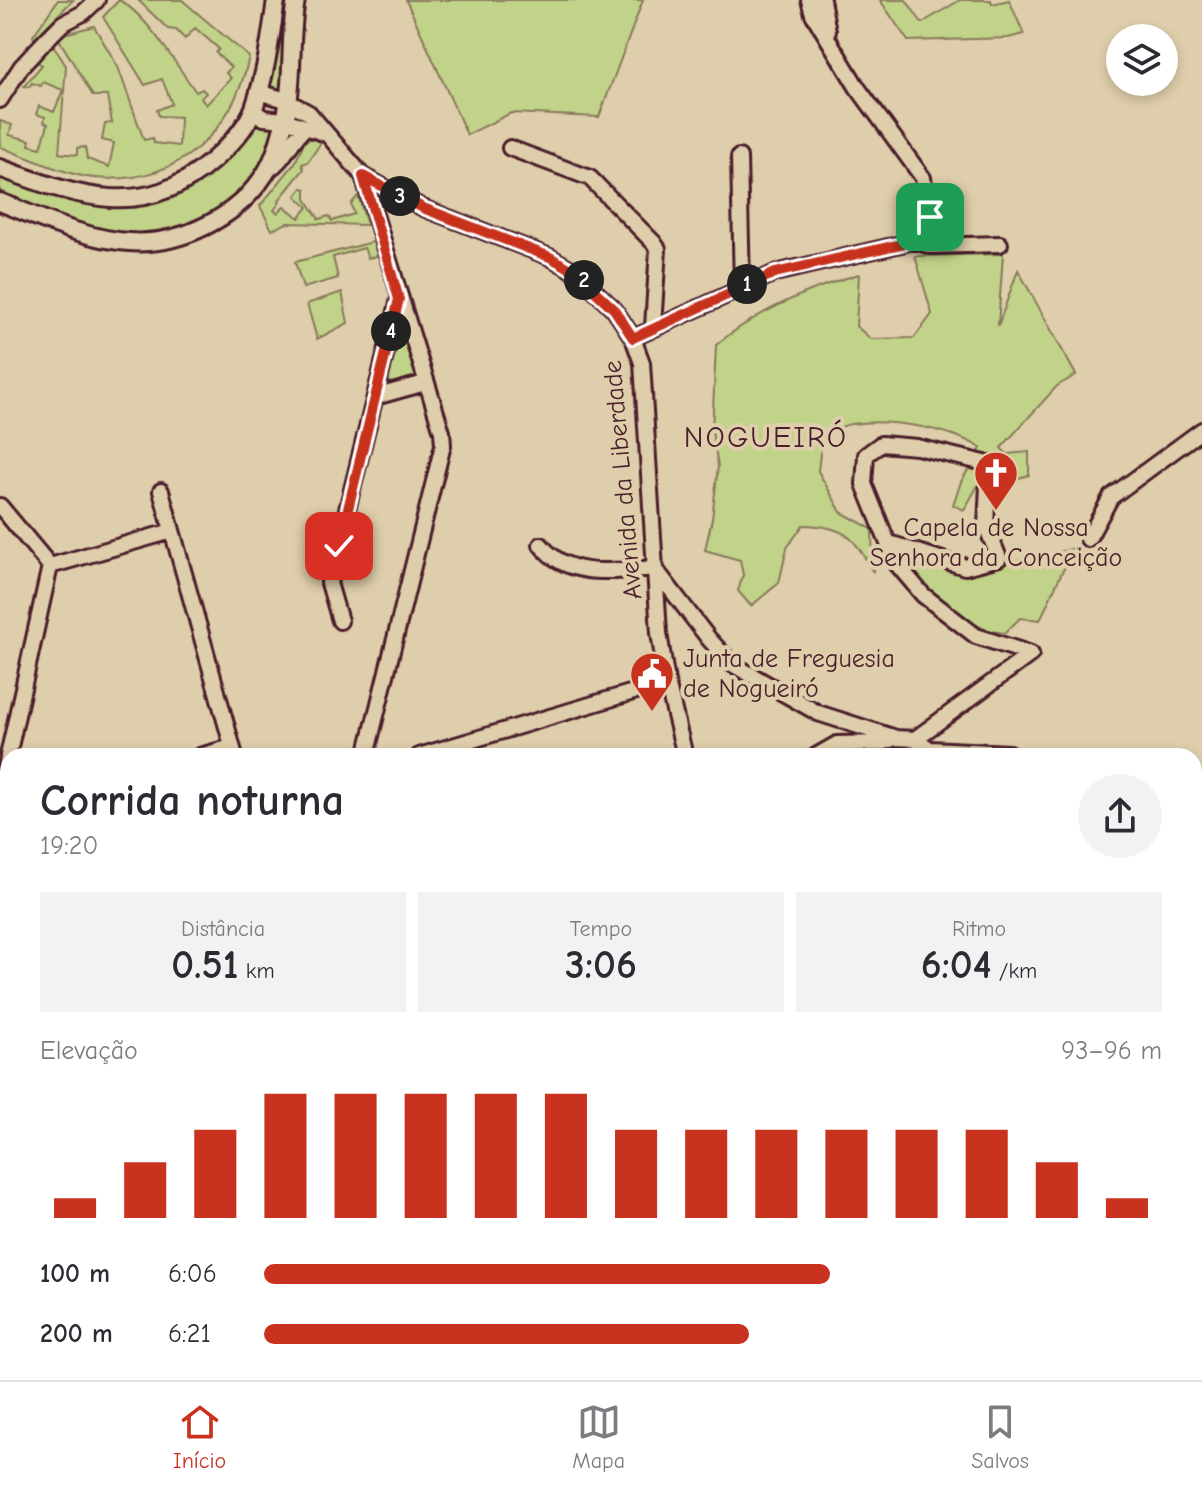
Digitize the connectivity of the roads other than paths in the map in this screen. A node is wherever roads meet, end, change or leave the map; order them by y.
1 (97, 0) edge
2 (276, 0) edge
3 (296, 0) edge
4 (809, 0) edge
5 (822, 0) edge
6 (830, 41) junction
7 (258, 92) junction
8 (0, 100) edge
9 (253, 111) junction
10 (287, 112) junction
11 (306, 127) junction
12 (324, 133) junction
13 (510, 148) dead end
14 (739, 157) dead end
15 (0, 168) edge
16 (267, 170) junction
17 (363, 176) junction
18 (0, 202) edge
19 (914, 241) junction
20 (1000, 244) dead end
21 (742, 286) junction
22 (399, 299) junction
23 (653, 327) junction
24 (633, 338) junction
25 (425, 383) junction
26 (375, 397) junction
27 (1202, 430) edge
28 (161, 491) dead end
29 (0, 506) edge
30 (172, 531) junction
31 (1088, 539) dead end
32 (889, 543) junction
33 (541, 545) dead end
34 (50, 566) junction
35 (656, 569) junction
36 (340, 621) dead end
37 (667, 682) junction
38 (896, 738) junction
39 (915, 739) junction
40 (10, 748) edge
41 (232, 748) edge
42 (368, 748) edge
43 (446, 748) edge
44 (683, 748) edge
45 (830, 748) edge
46 (928, 748) edge

1 - 8 street
2 - 7 main road
3 - 10 main road
4 - 6 street
5 - 6 street
6 - 19 street
7 - 9 main road
7 - 10 street
9 - 10 street
9 - 15 main road
10 - 11 street
10 - 12 street, Avenida da Liberdade
10 - 16 main road
11 - 12 street
11 - 16 street
12 - 17 street, Avenida da Liberdade
13 - 23 street
14 - 21 street
16 - 18 main road
17 - 22 street
17 - 24 street, Avenida da Liberdade
19 - 20 street
19 - 21 street
21 - 23 street
22 - 25 street
22 - 26 street
23 - 24 street
24 - 35 street, Avenida da Liberdade
25 - 26 street
25 - 42 street
26 - 36 street
27 - 31 street
28 - 30 street
29 - 34 street
30 - 34 street
30 - 41 street
32 - 32 street
32 - 39 street
33 - 35 street
34 - 40 street
35 - 37 street, Avenida da Liberdade
35 - 38 street
37 - 43 street
37 - 44 street, Avenida da Liberdade
38 - 39 street
38 - 45 street
39 - 46 street

